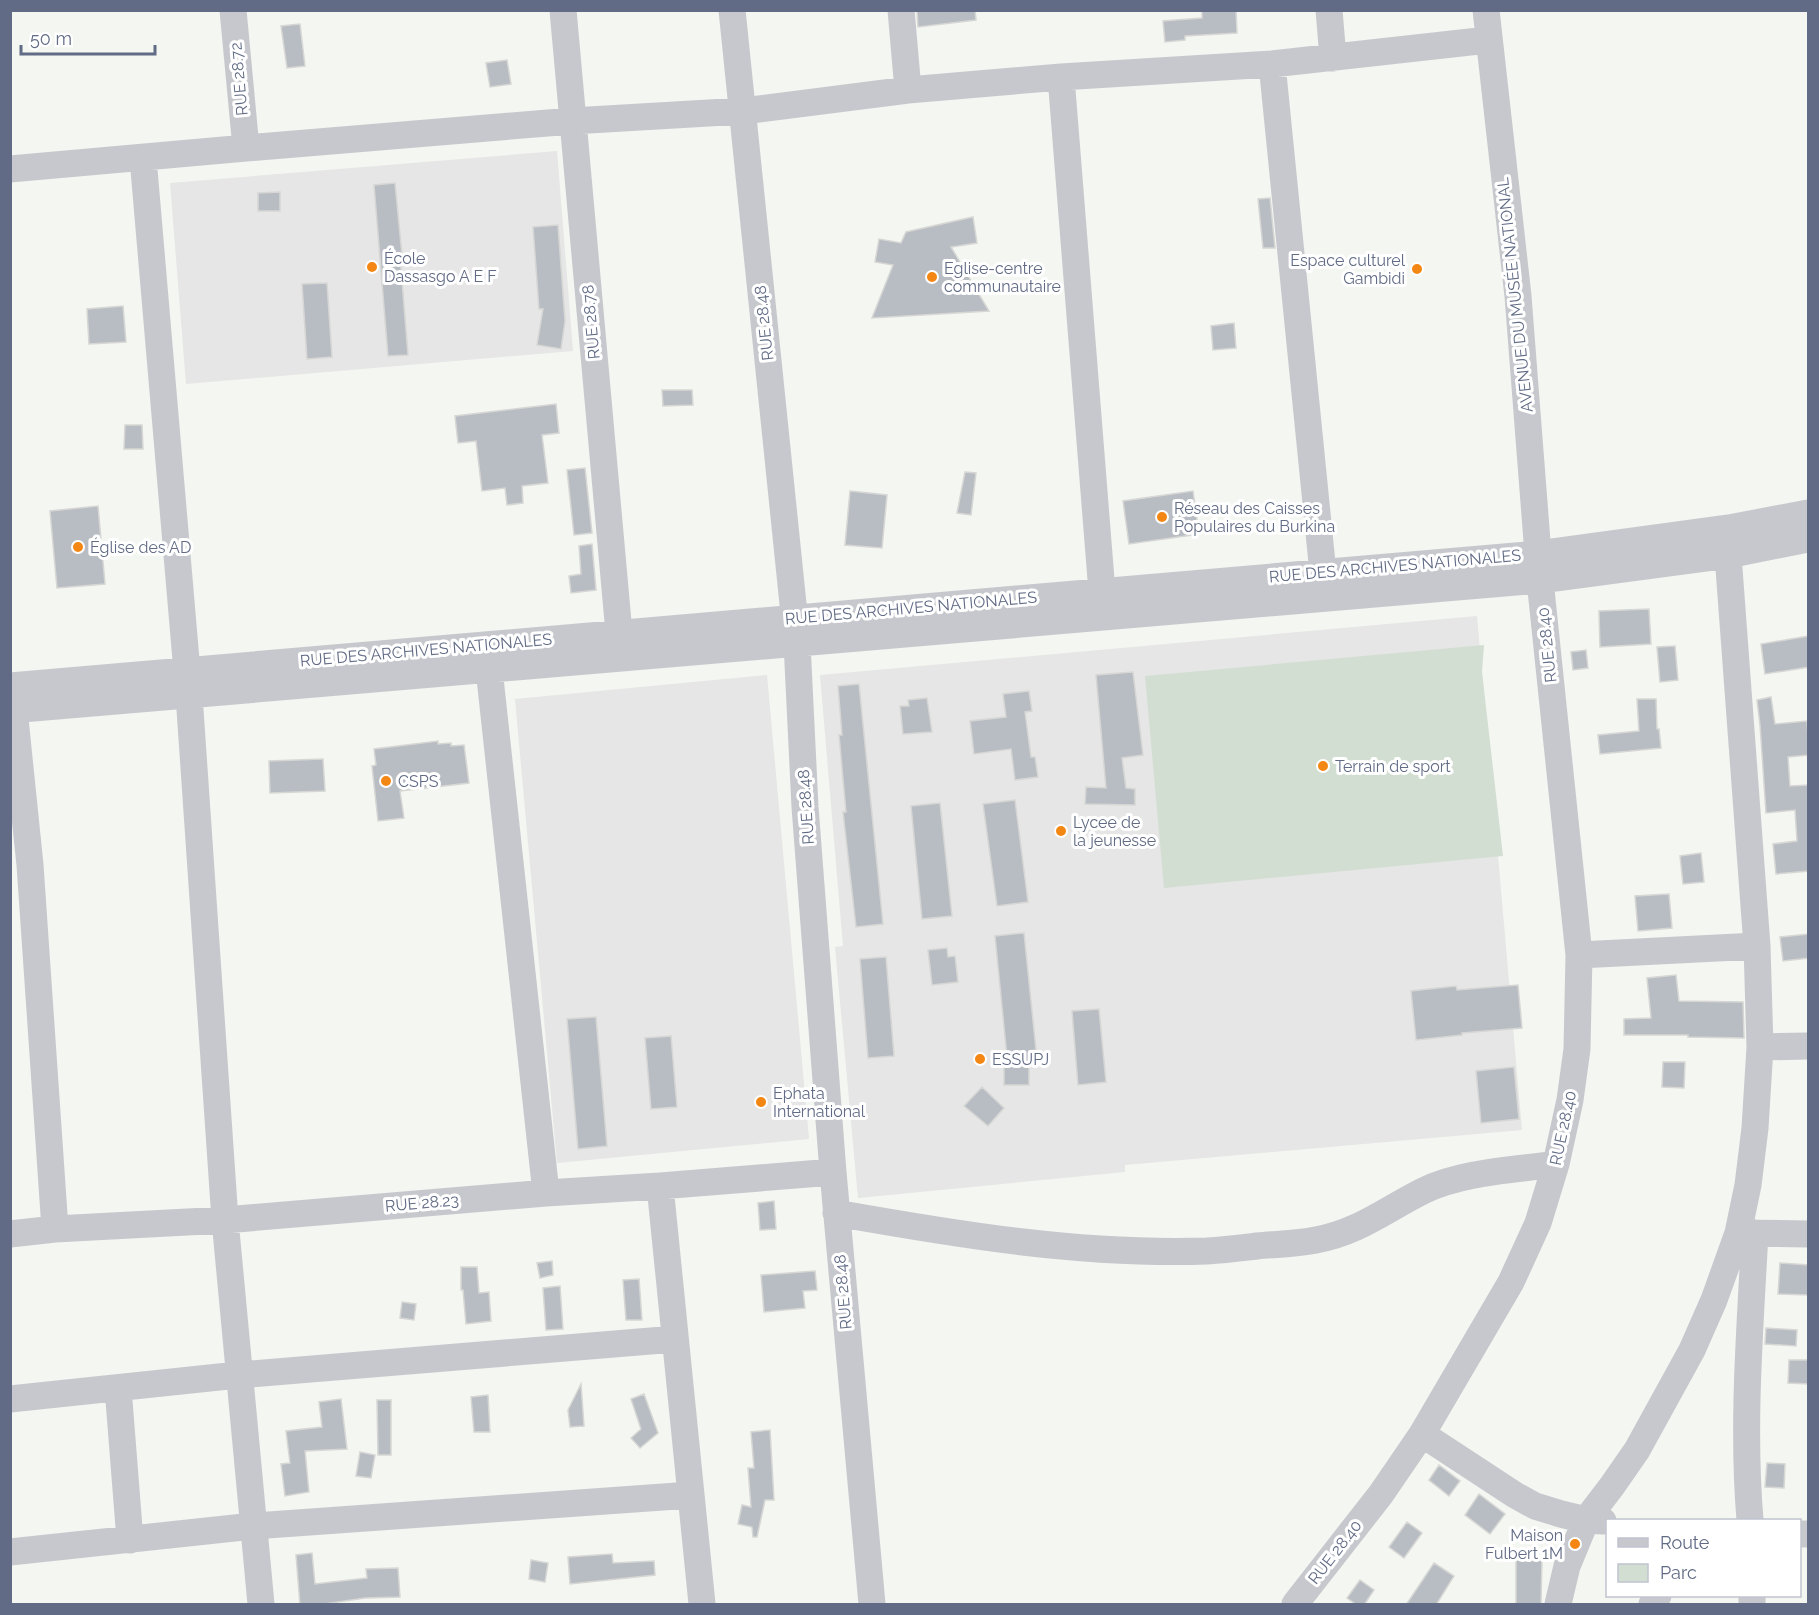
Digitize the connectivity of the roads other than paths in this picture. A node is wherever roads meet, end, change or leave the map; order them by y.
1 (233, 10) edge
2 (563, 10) edge
3 (732, 10) edge
4 (901, 10) edge
5 (1329, 10) edge
6 (1485, 10) edge
7 (1488, 40) junction
8 (1333, 58) junction
9 (1272, 64) junction
10 (1061, 77) junction
11 (908, 90) junction
12 (743, 111) junction
13 (572, 121) junction
14 (246, 148) junction
15 (143, 158) junction
16 (10, 169) edge
17 (1809, 513) edge
18 (1809, 538) edge
19 (1728, 555) junction
20 (1539, 567) junction
21 (1323, 573) junction
22 (1102, 592) junction
23 (796, 631) junction
24 (619, 633) junction
25 (489, 669) junction
26 (188, 683) junction
27 (12, 702) edge
28 (20, 866) edge
29 (1757, 946) junction
30 (1579, 955) junction
31 (1809, 1046) edge
32 (1760, 1047) junction
33 (1556, 1164) junction
34 (833, 1172) junction
35 (660, 1186) junction
36 (546, 1193) junction
37 (836, 1213) junction
38 (225, 1220) junction
39 (55, 1230) junction
40 (1747, 1233) junction
41 (10, 1234) edge
42 (1809, 1234) edge
43 (675, 1339) junction
44 (238, 1375) junction
45 (118, 1388) junction
46 (10, 1399) edge
47 (1422, 1434) junction
48 (691, 1495) junction
49 (1750, 1519) edge
50 (1597, 1520) edge
51 (253, 1526) junction
52 (130, 1540) junction
53 (10, 1552) edge
54 (261, 1605) edge
55 (702, 1605) edge
56 (872, 1605) edge
57 (1295, 1605) edge
58 (1558, 1605) edge

1 - 14 street, RUE 28.72
2 - 13 street, RUE 28.78
3 - 12 street, RUE 28.48
4 - 11 street
5 - 8 street
6 - 7 street, AVENUE DU MUSÉE NATIONAL
7 - 8 street
7 - 20 street, AVENUE DU MUSÉE NATIONAL
8 - 9 street
9 - 10 street
9 - 21 street
10 - 11 street
10 - 22 street
11 - 12 street
12 - 13 street
12 - 23 street, RUE 28.48
13 - 14 street
13 - 24 street, RUE 28.78
14 - 15 street
15 - 16 street
15 - 26 street
17 - 20 street, RUE DES ARCHIVES NATIONALES
18 - 19 street, RUE DES ARCHIVES NATIONALES
19 - 20 street, RUE DES ARCHIVES NATIONALES
19 - 29 street
20 - 21 street, RUE DES ARCHIVES NATIONALES
20 - 23 street, RUE DES ARCHIVES NATIONALES
20 - 30 street, RUE 28.40
21 - 22 street, RUE DES ARCHIVES NATIONALES
22 - 23 street, RUE DES ARCHIVES NATIONALES
23 - 24 street, RUE DES ARCHIVES NATIONALES
23 - 25 street, RUE DES ARCHIVES NATIONALES
23 - 34 street, RUE 28.48
24 - 26 street, RUE DES ARCHIVES NATIONALES
25 - 26 street, RUE DES ARCHIVES NATIONALES
25 - 36 street
26 - 27 street, RUE DES ARCHIVES NATIONALES
26 - 38 street
27 - 28 street
28 - 39 street
29 - 30 street
29 - 32 street
30 - 33 street, RUE 28.40
31 - 32 street
32 - 40 street
33 - 37 street
33 - 47 street, RUE 28.40
34 - 35 street, RUE 28.23
34 - 37 street, RUE 28.48
35 - 36 street, RUE 28.23
35 - 43 street
36 - 38 street, RUE 28.23
37 - 56 street, RUE 28.48
38 - 39 street, RUE 28.23
38 - 44 street
39 - 41 street, RUE 28.23
40 - 42 street
40 - 49 street
40 - 50 street
43 - 44 street
43 - 48 street
44 - 45 street
44 - 51 street
45 - 46 street
45 - 52 street
47 - 50 street
47 - 57 street, RUE 28.40
48 - 51 street
48 - 55 street
50 - 58 street
51 - 52 street
51 - 54 street
52 - 53 street

